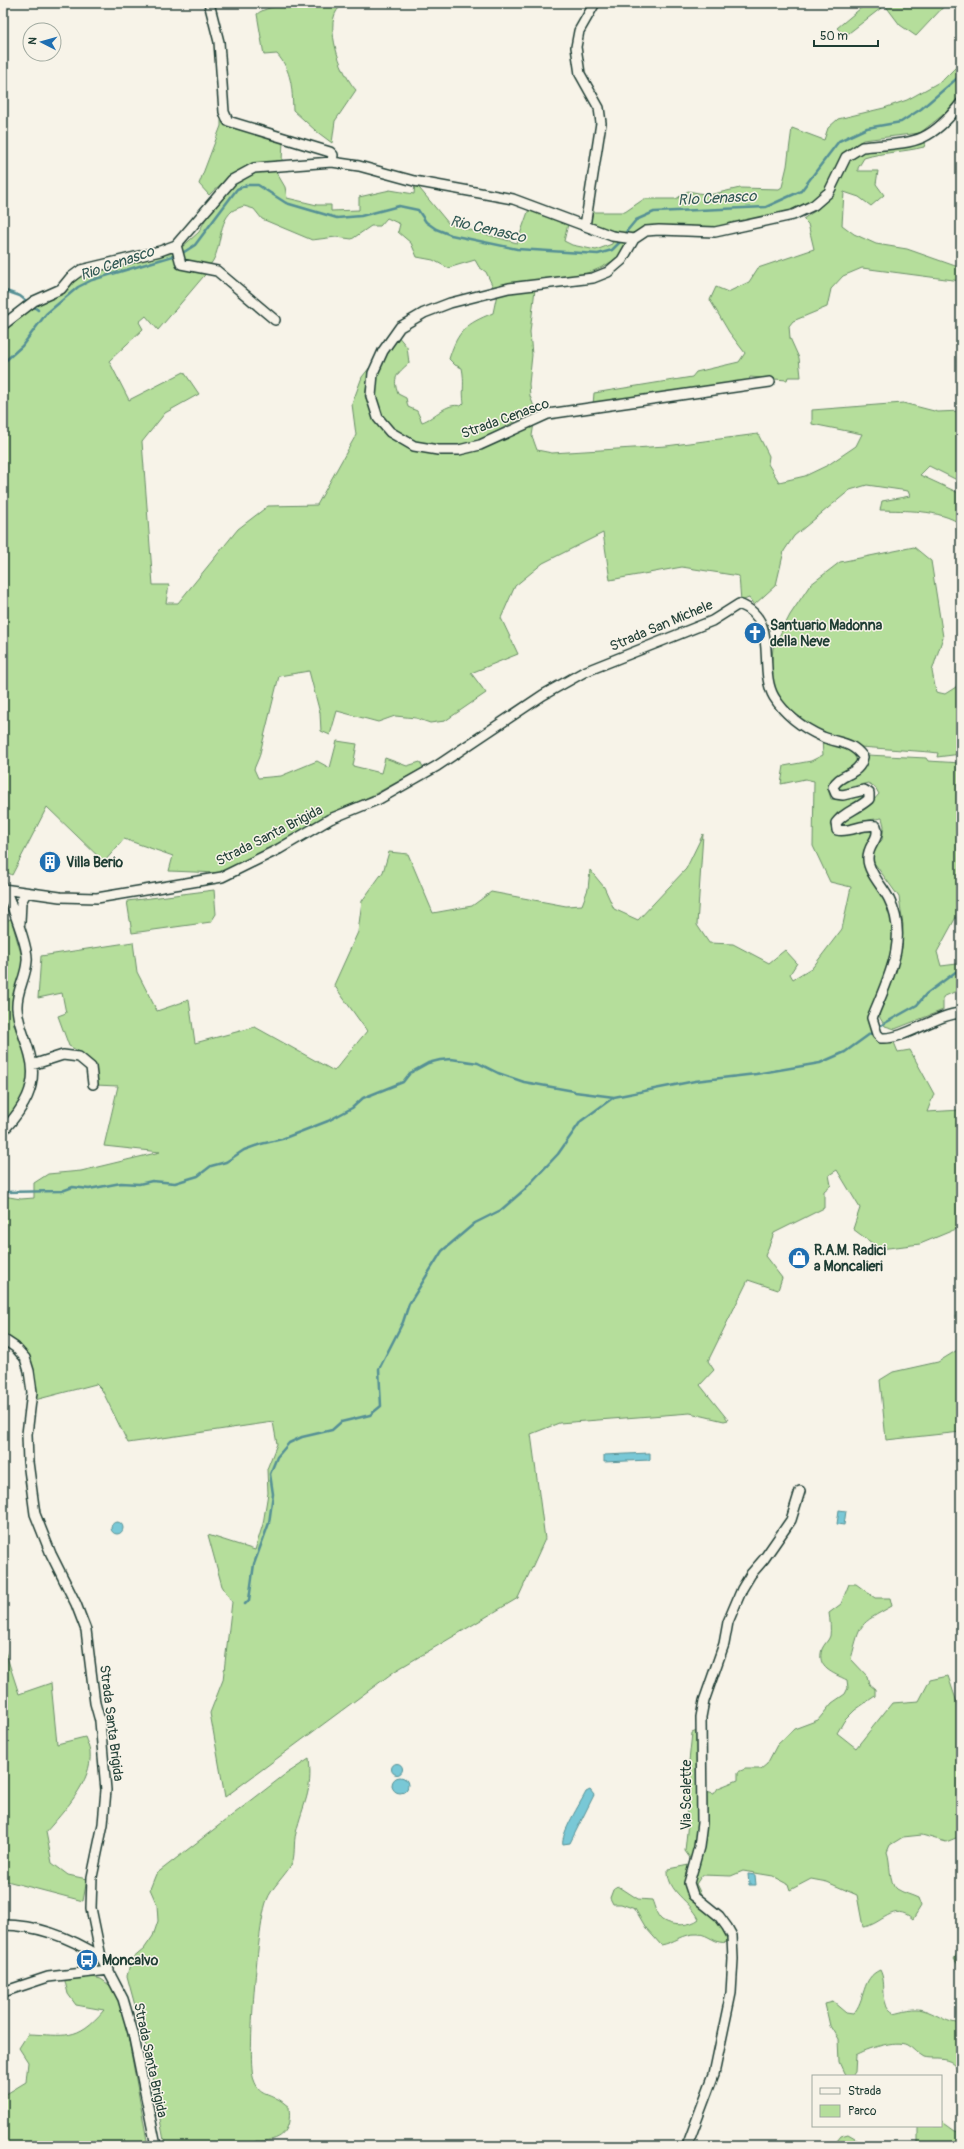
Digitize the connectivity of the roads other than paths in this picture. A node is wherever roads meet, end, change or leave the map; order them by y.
1 (209, 3) edge
2 (595, 3) edge
3 (961, 103) edge
4 (333, 158) junction
5 (586, 226) junction
6 (634, 239) junction
7 (176, 245) junction
8 (275, 320) dead end
9 (3, 325) edge
10 (770, 382) dead end
11 (379, 798) joint
12 (4, 889) edge
13 (26, 893) junction
14 (20, 933) junction
15 (961, 1013) edge
16 (32, 1065) junction
17 (92, 1084) dead end
18 (3, 1131) edge
19 (3, 1339) edge
20 (800, 1491) dead end
21 (3, 1925) edge
22 (101, 1957) junction
23 (109, 1970) junction
24 (3, 1992) edge
25 (156, 2146) edge
26 (687, 2146) edge

1 - 4 street
2 - 5 street
3 - 6 street
4 - 5 street
4 - 7 street
5 - 6 street
6 - 10 street, Strada Cenasco
7 - 8 street
7 - 9 street
11 - 13 street, Strada Santa Brigida
11 - 15 street, Strada San Michele
12 - 13 street, Strada Santa Brigida
12 - 14 street, Strada Santa Brigida
13 - 14 street, Strada Santa Brigida
14 - 16 street, Strada Santa Brigida
16 - 17 street
16 - 18 street, Strada Santa Brigida
19 - 22 street, Strada Santa Brigida
20 - 26 street, Via Scalette
21 - 22 street
22 - 23 street, Strada Santa Brigida
23 - 24 street
23 - 25 street, Strada Santa Brigida

